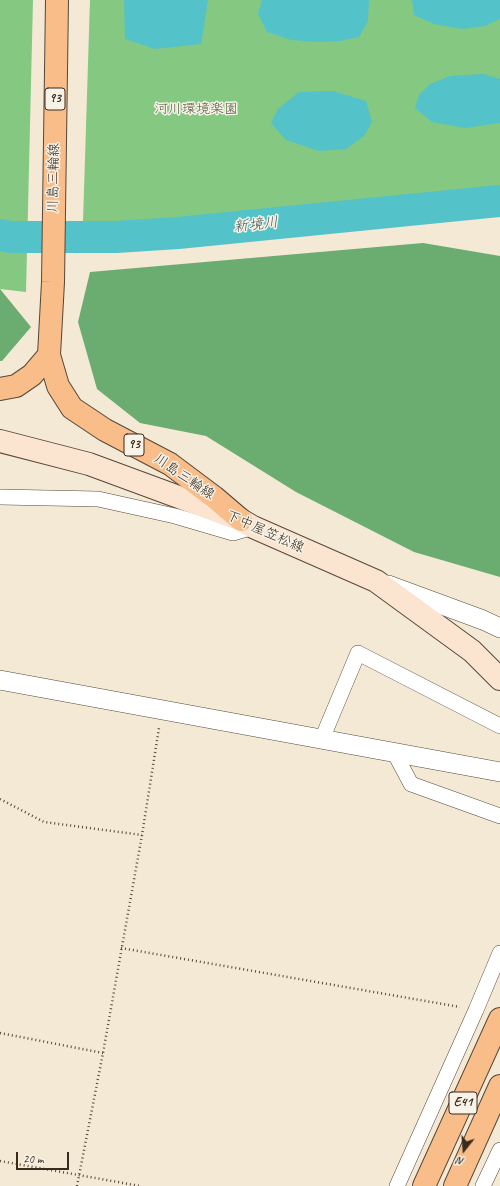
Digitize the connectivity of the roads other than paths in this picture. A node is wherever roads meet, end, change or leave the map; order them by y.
1 (57, 0) edge
2 (48, 355) junction
3 (0, 389) edge
4 (0, 441) edge
5 (0, 497) edge
6 (247, 523) junction
7 (376, 581) junction
8 (500, 628) edge
9 (500, 679) edge
10 (0, 680) edge
11 (500, 726) edge
12 (322, 739) junction
13 (394, 752) junction
14 (500, 772) edge
15 (500, 816) edge
16 (500, 953) edge
17 (500, 1019) edge
18 (500, 1086) edge
19 (500, 1150) edge
20 (397, 1186) edge
21 (424, 1186) edge
22 (455, 1186) edge
23 (483, 1186) edge

1 - 2 main road, 川島三輪線 / 93
2 - 3 main road
2 - 6 main road, 川島三輪線 / 93
4 - 6 main road, 下中屋笠松線
5 - 6 street
6 - 7 main road, 下中屋笠松線
7 - 8 street
7 - 9 main road, 下中屋笠松線
10 - 12 street
11 - 12 street
12 - 13 street
13 - 14 street
13 - 15 street
16 - 20 street
17 - 21 main road, E41
18 - 22 main road, E41
19 - 23 street

